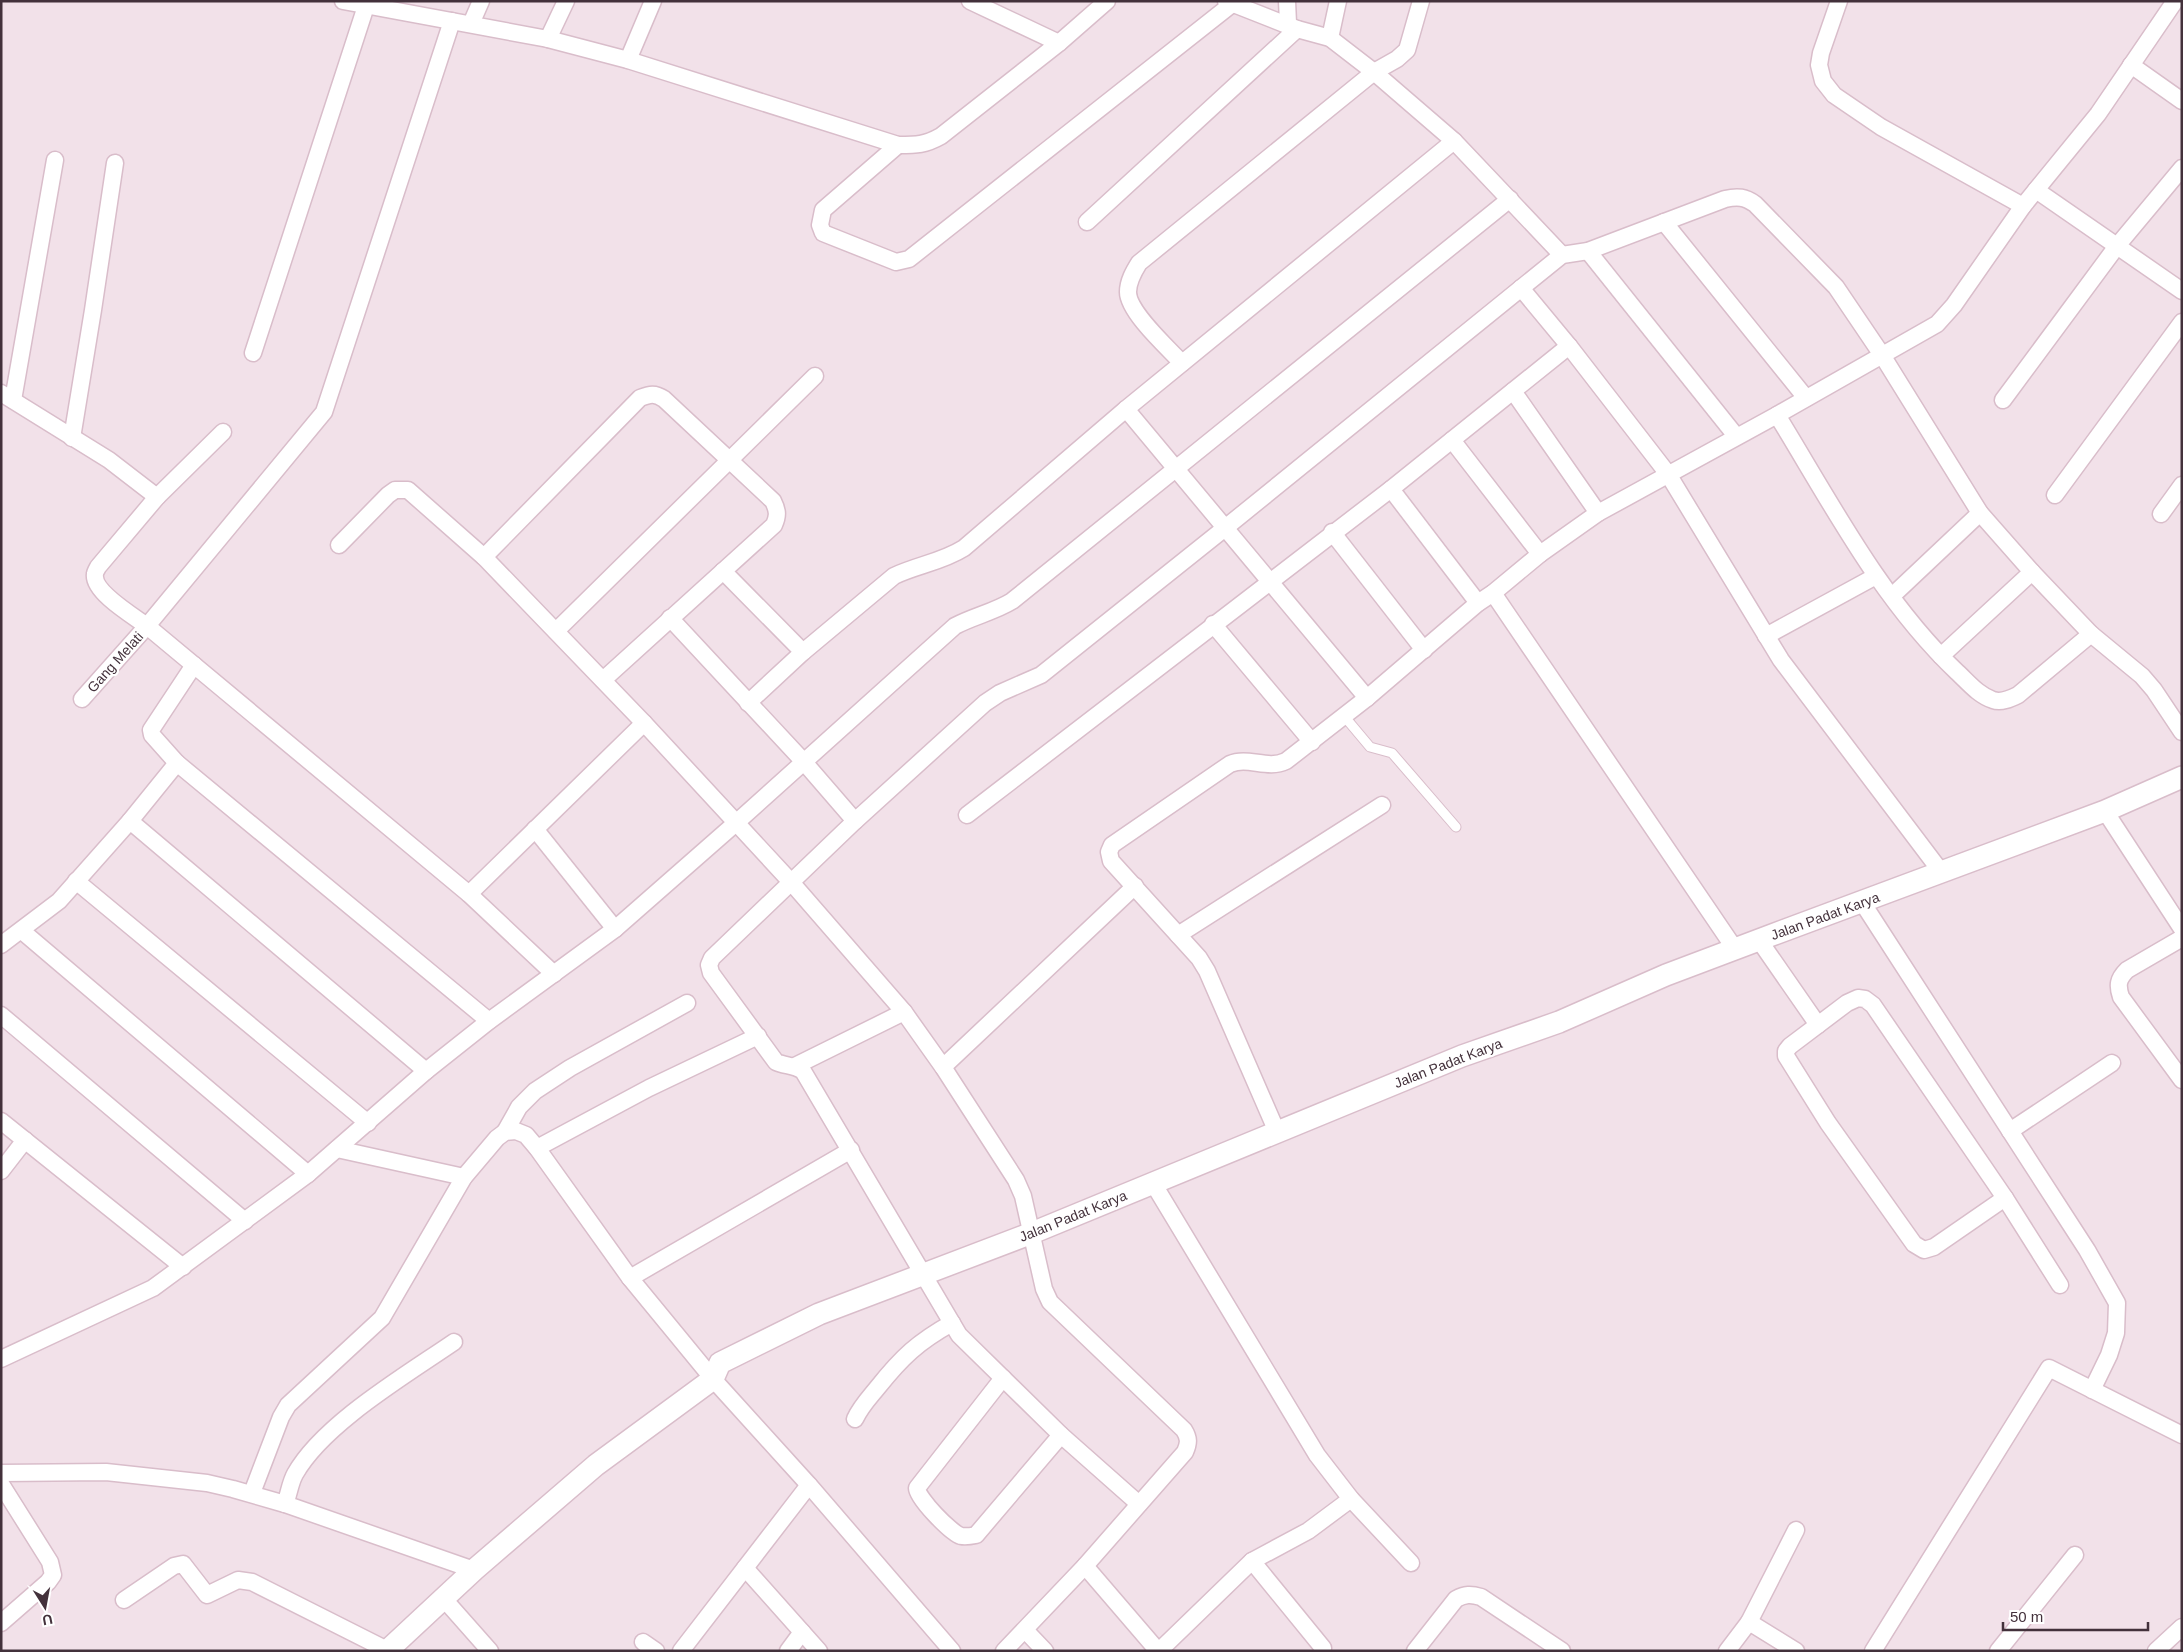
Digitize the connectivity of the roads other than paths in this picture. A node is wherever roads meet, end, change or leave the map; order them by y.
1 (343, 1) edge
2 (481, 1) edge
3 (566, 1) edge
4 (653, 1) edge
5 (970, 1) edge
6 (1107, 1) edge
7 (1287, 1) edge
8 (1338, 1) edge
9 (1421, 1) edge
10 (1839, 1) edge
11 (2175, 1) edge
12 (1229, 3) edge
13 (366, 6) junction
14 (399, 7) edge
15 (452, 21) junction
16 (471, 24) junction
17 (1292, 26) junction
18 (1330, 38) junction
19 (548, 39) junction
20 (1059, 43) junction
21 (628, 60) junction
22 (2131, 65) junction
23 (1374, 72) junction
24 (2182, 101) edge
25 (1454, 141) junction
26 (898, 145) junction
27 (56, 160) dead end
28 (115, 163) dead end
29 (2182, 168) edge
30 (2036, 190) junction
31 (1510, 199) junction
32 (2023, 206) junction
33 (1087, 222) dead end
34 (1664, 222) junction
35 (2117, 246) junction
36 (1588, 251) junction
37 (1562, 255) junction
38 (1521, 288) junction
39 (2182, 291) edge
40 (2182, 322) edge
41 (1569, 346) junction
42 (253, 353) dead end
43 (1882, 356) junction
44 (1182, 363) junction
45 (815, 376) dead end
46 (1514, 391) junction
47 (7, 397) edge
48 (1806, 398) junction
49 (2003, 400) dead end
50 (1126, 409) junction
51 (1777, 415) junction
52 (223, 432) dead end
53 (1736, 436) junction
54 (72, 438) junction
55 (1452, 440) junction
56 (729, 461) junction
57 (1176, 468) junction
58 (1668, 474) junction
59 (2182, 486) edge
60 (1391, 489) junction
61 (2055, 496) dead end
62 (158, 497) junction
63 (1598, 512) junction
64 (1980, 513) junction
65 (2161, 514) dead end
66 (1225, 528) junction
67 (1332, 532) junction
68 (339, 545) dead end
69 (1540, 554) junction
70 (484, 557) junction
71 (723, 571) junction
72 (2032, 572) junction
73 (1876, 576) junction
74 (1269, 581) junction
75 (1493, 593) junction
76 (1892, 596) junction
77 (1478, 603) junction
78 (670, 618) junction
79 (1213, 624) junction
80 (147, 626) junction
81 (556, 632) junction
82 (2091, 634) junction
83 (1766, 636) junction
84 (1424, 650) junction
85 (803, 652) junction
86 (1941, 656) junction
87 (194, 665) junction
88 (603, 680) junction
89 (82, 698) dead end
90 (1367, 698) junction
91 (748, 703) junction
92 (1344, 716) junction
93 (644, 723) junction
94 (2182, 732) edge
95 (1312, 742) junction
96 (804, 762) junction
97 (177, 763) junction
98 (2182, 776) edge
99 (1382, 805) dead end
100 (2105, 811) junction
101 (967, 815) dead end
102 (130, 821) junction
103 (855, 821) junction
104 (738, 822) junction
105 (1456, 828) dead end
106 (535, 829) junction
107 (1942, 873) junction
108 (76, 881) junction
109 (791, 882) junction
110 (1135, 886) junction
111 (469, 894) junction
112 (1862, 902) junction
113 (615, 929) junction
114 (2182, 929) edge
115 (22, 931) junction
116 (1178, 935) junction
117 (2182, 938) edge
118 (1759, 940) junction
119 (1, 945) edge
120 (1735, 949) junction
121 (554, 974) junction
122 (687, 1002) dead end
123 (904, 1012) junction
124 (1, 1016) edge
125 (489, 1021) junction
126 (1818, 1025) junction
127 (758, 1036) junction
128 (2112, 1063) dead end
129 (795, 1066) junction
130 (943, 1067) junction
131 (426, 1071) junction
132 (2182, 1080) edge
133 (1, 1121) edge
134 (368, 1123) junction
135 (2010, 1131) junction
136 (505, 1132) junction
137 (1277, 1132) junction
138 (25, 1140) junction
139 (537, 1148) junction
140 (337, 1149) junction
141 (851, 1150) junction
142 (1, 1171) edge
143 (308, 1174) junction
144 (464, 1177) junction
145 (1154, 1183) junction
146 (2005, 1198) junction
147 (245, 1221) junction
148 (1032, 1233) junction
149 (183, 1267) junction
150 (922, 1274) junction
151 (630, 1278) junction
152 (2060, 1285) dead end
153 (952, 1323) junction
154 (454, 1342) dead end
155 (1, 1359) edge
156 (717, 1371) junction
157 (1003, 1378) junction
158 (2092, 1390) junction
159 (855, 1419) dead end
160 (1061, 1435) junction
161 (2182, 1435) edge
162 (1, 1473) edge
163 (1, 1484) edge
164 (809, 1485) junction
165 (252, 1494) junction
166 (1351, 1499) junction
167 (286, 1504) junction
168 (1139, 1504) junction
169 (1796, 1530) dead end
170 (2076, 1555) dead end
171 (1252, 1561) junction
172 (1411, 1563) dead end
173 (1085, 1566) junction
174 (745, 1568) junction
175 (474, 1570) junction
176 (444, 1599) junction
177 (124, 1600) dead end
178 (1749, 1622) junction
179 (1, 1624) edge
180 (2182, 1627) edge
181 (1025, 1630) junction
182 (802, 1632) junction
183 (1323, 1648) dead end
184 (387, 1650) edge
185 (490, 1651) edge
186 (681, 1651) edge
187 (788, 1651) edge
188 (819, 1651) edge
189 (952, 1651) edge
190 (1004, 1651) edge
191 (1045, 1651) edge
192 (1158, 1651) edge
193 (1415, 1651) edge
194 (1562, 1651) edge
195 (1727, 1651) edge
196 (1796, 1651) edge
197 (1873, 1651) edge
198 (1998, 1651) edge
199 (2156, 1651) edge

1 - 13 street
2 - 16 street
3 - 19 street
4 - 21 street
5 - 20 street
6 - 20 street
7 - 17 street
8 - 18 street
9 - 23 street
10 - 32 street
11 - 22 street
12 - 17 street
12 - 26 street
13 - 14 street
13 - 42 street
14 - 15 street
15 - 16 street
15 - 80 street, Gang Melati
16 - 19 street
17 - 18 street
17 - 33 street
18 - 23 street
19 - 21 street
20 - 26 street
21 - 26 street
22 - 24 street
22 - 30 street
23 - 25 street
23 - 44 street
25 - 31 street
25 - 44 street
27 - 47 street
28 - 54 street
29 - 35 street
30 - 32 street
30 - 35 street
31 - 37 street
31 - 57 street
32 - 43 street
34 - 36 street
34 - 43 street
34 - 48 street
35 - 39 street
35 - 49 street
36 - 37 street
36 - 53 street
37 - 38 street
38 - 41 street
38 - 66 street
40 - 61 street
41 - 46 street
41 - 58 street
43 - 48 street
43 - 64 street
44 - 50 street
45 - 56 street
46 - 55 street
46 - 63 street
47 - 54 street
48 - 51 street
50 - 57 street
50 - 85 street
51 - 53 street
51 - 73 street
52 - 62 street
53 - 58 street
54 - 62 street
55 - 60 street
55 - 69 street
56 - 70 street
56 - 71 street
56 - 81 street
57 - 66 street
57 - 96 street
58 - 63 street
58 - 83 street
59 - 65 street
60 - 67 street
60 - 77 street
62 - 80 street
63 - 69 street
64 - 72 street
64 - 76 street
66 - 74 street
66 - 103 street
67 - 74 street
67 - 84 street
68 - 70 street
69 - 75 street
70 - 81 street
71 - 78 street
71 - 85 street
72 - 82 street
72 - 86 street
73 - 76 street
73 - 83 street
74 - 79 street
74 - 90 street
75 - 77 street
75 - 120 street
76 - 86 street
77 - 84 street
78 - 88 street
78 - 91 street
79 - 95 street
79 - 101 street
80 - 87 street
80 - 89 street, Gang Melati
81 - 88 street
82 - 86 street
82 - 94 street
83 - 107 street
84 - 90 street
85 - 91 street
87 - 97 street
87 - 111 street
88 - 93 street
90 - 92 street
91 - 96 street
92 - 95 street
92 - 105 lane
93 - 104 street
93 - 106 street
95 - 110 street
96 - 103 street
96 - 104 street
97 - 102 street
97 - 125 street
98 - 100 street, Jalan Padat Karya
99 - 116 street
100 - 107 street, Jalan Padat Karya
100 - 114 street
102 - 108 street
102 - 131 street
103 - 109 street
104 - 109 street
104 - 113 street
106 - 111 street
106 - 113 street
107 - 112 street, Jalan Padat Karya
108 - 115 street
108 - 134 street
109 - 123 street
109 - 127 street
110 - 116 street
110 - 130 street
111 - 121 street
112 - 118 street, Jalan Padat Karya
112 - 135 street
113 - 121 street
115 - 119 street
115 - 143 street
116 - 137 street
117 - 132 street
118 - 120 street, Jalan Padat Karya
118 - 126 street
120 - 137 street, Jalan Padat Karya
121 - 125 street
122 - 136 street
123 - 129 street
123 - 130 street
124 - 147 street
125 - 131 street
126 - 146 street
126 - 146 street
127 - 129 street
127 - 139 street
128 - 135 street
129 - 141 street
130 - 148 street
131 - 134 street
133 - 138 street
134 - 140 street
135 - 158 street
136 - 139 street
136 - 144 street
137 - 145 street, Jalan Padat Karya
138 - 142 street
138 - 149 street
139 - 151 street
140 - 143 street
140 - 144 street
141 - 150 street
141 - 151 street
143 - 147 street
144 - 165 street
145 - 148 street, Jalan Padat Karya
145 - 166 street
146 - 152 street
147 - 149 street
148 - 150 street, Jalan Padat Karya
148 - 168 street
149 - 155 street
150 - 153 street
150 - 156 street, Jalan Padat Karya
151 - 156 street
153 - 157 street
153 - 159 street
154 - 167 street
156 - 164 street
156 - 175 street, Jalan Padat Karya
157 - 160 street
157 - 160 street
158 - 161 street
158 - 197 street
160 - 168 street
162 - 165 street
163 - 179 street
164 - 174 street
164 - 189 street
165 - 167 street
166 - 171 street
166 - 172 street
167 - 175 street
168 - 173 street
169 - 178 street
170 - 198 street
171 - 183 street
171 - 192 street
173 - 181 street
173 - 192 street
174 - 182 street
174 - 186 street
175 - 176 street, Jalan Padat Karya
176 - 184 street, Jalan Padat Karya
176 - 185 street
177 - 184 street
178 - 195 street
178 - 196 street
180 - 199 street
181 - 190 street
181 - 191 street
182 - 187 street
182 - 188 street
193 - 194 street

